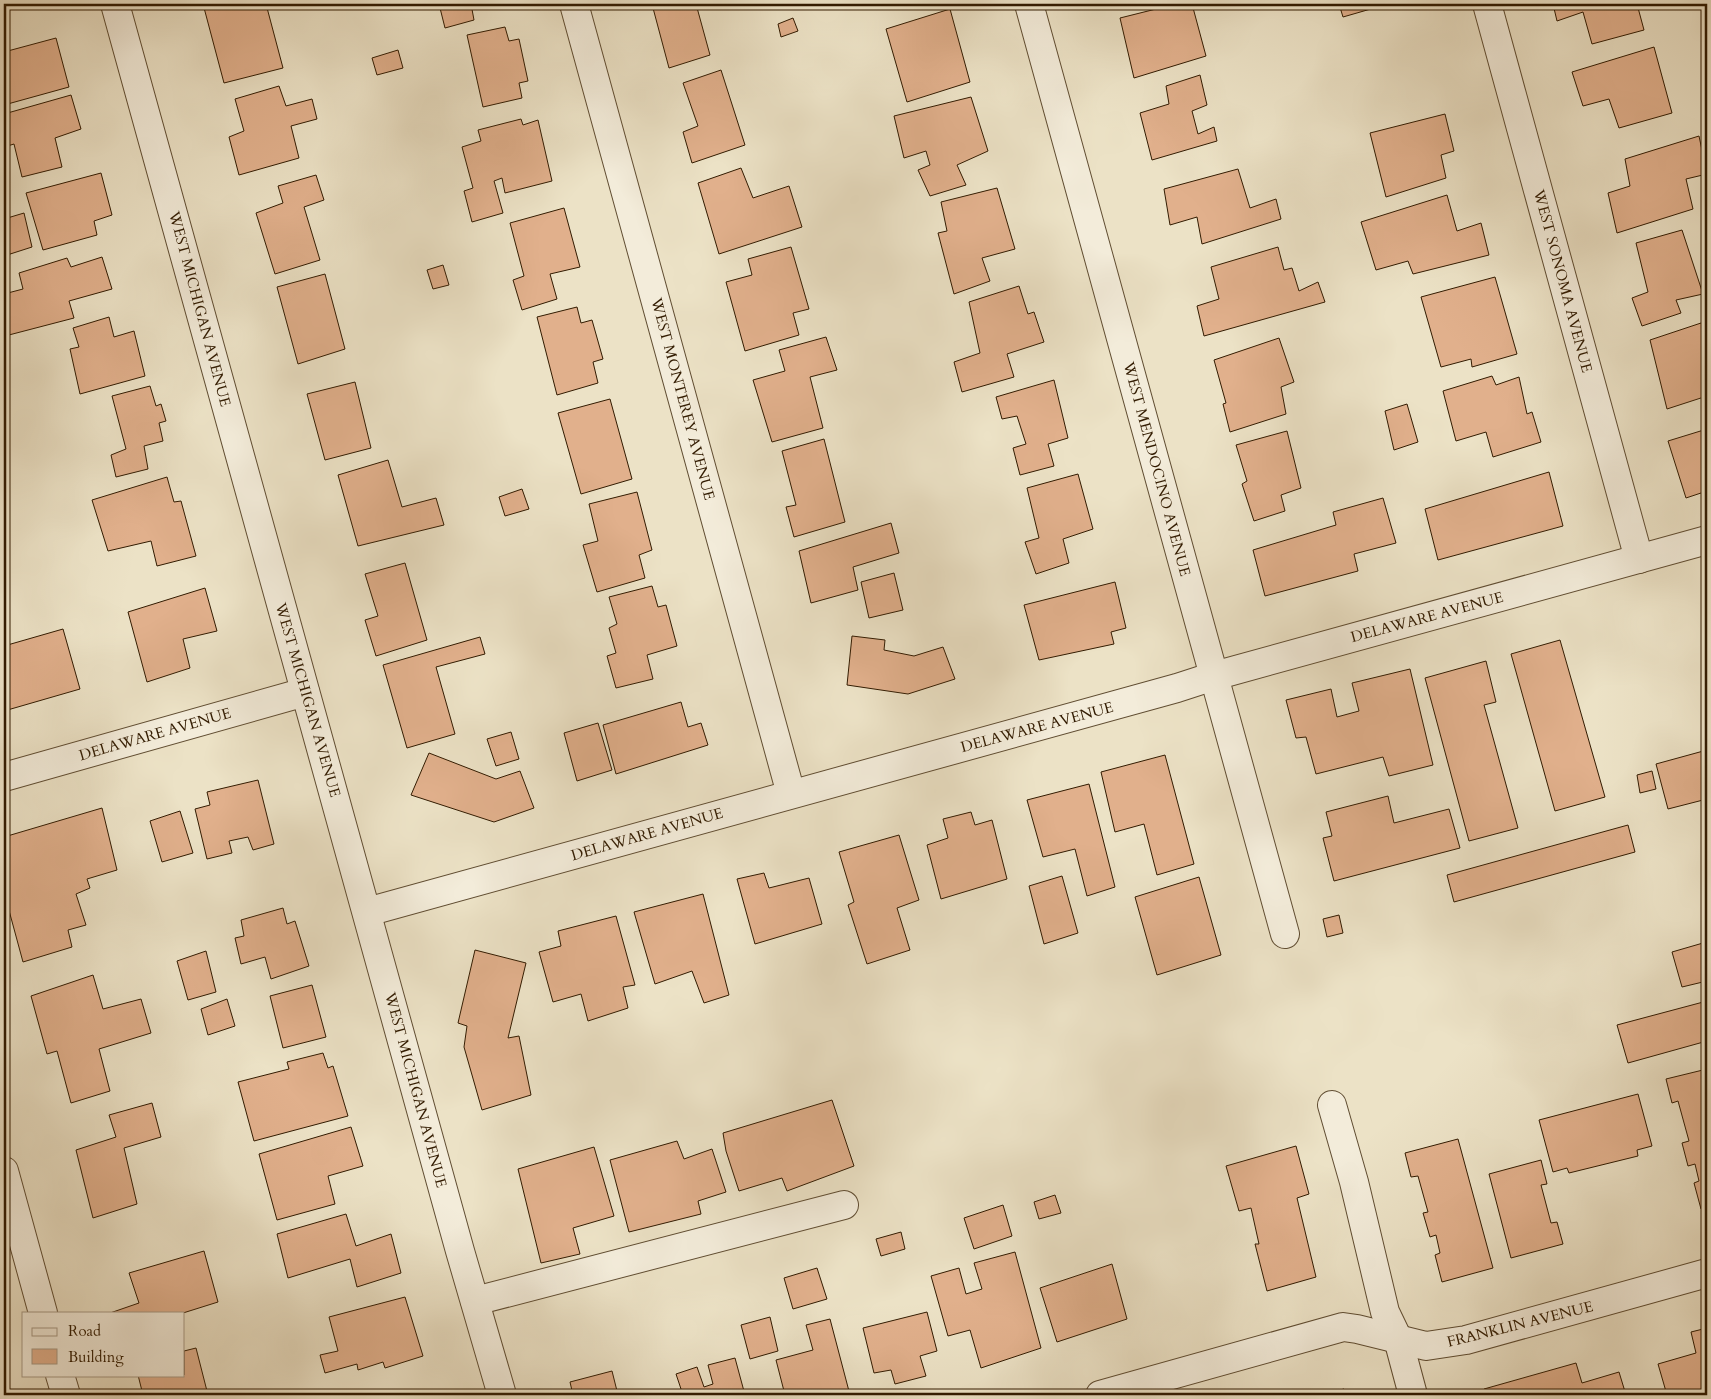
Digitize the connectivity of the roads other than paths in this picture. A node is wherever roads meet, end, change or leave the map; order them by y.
1 (115, 4) edge
2 (574, 4) edge
3 (1029, 4) edge
4 (1487, 4) edge
5 (1707, 540) edge
6 (1639, 559) junction
7 (1214, 676) junction
8 (306, 692) junction
9 (4, 777) edge
10 (791, 794) junction
11 (367, 912) junction
12 (1286, 934) dead end
13 (1332, 1105) dead end
14 (4, 1171) edge
15 (844, 1205) dead end
16 (1707, 1273) edge
17 (475, 1302) junction
18 (43, 1312) edge
19 (1398, 1339) junction
20 (60, 1376) edge
21 (66, 1395) edge
22 (502, 1395) edge
23 (1100, 1395) edge
24 (1413, 1395) edge

1 - 8 street, WEST MICHIGAN AVENUE
2 - 10 street, WEST MONTEREY AVENUE
3 - 7 street, WEST MENDOCINO AVENUE
4 - 6 street, WEST SONOMA AVENUE
5 - 6 street, DELAWARE AVENUE
6 - 7 street, DELAWARE AVENUE
7 - 10 street, DELAWARE AVENUE
7 - 12 street, WEST MENDOCINO AVENUE
8 - 9 street, DELAWARE AVENUE
8 - 11 street, WEST MICHIGAN AVENUE
10 - 11 street, DELAWARE AVENUE
11 - 17 street, WEST MICHIGAN AVENUE
13 - 19 street
14 - 18 street
15 - 17 street
16 - 19 street, FRANKLIN AVENUE
17 - 22 street, WEST MICHIGAN AVENUE
19 - 23 street, FRANKLIN AVENUE
19 - 24 street
20 - 21 street

